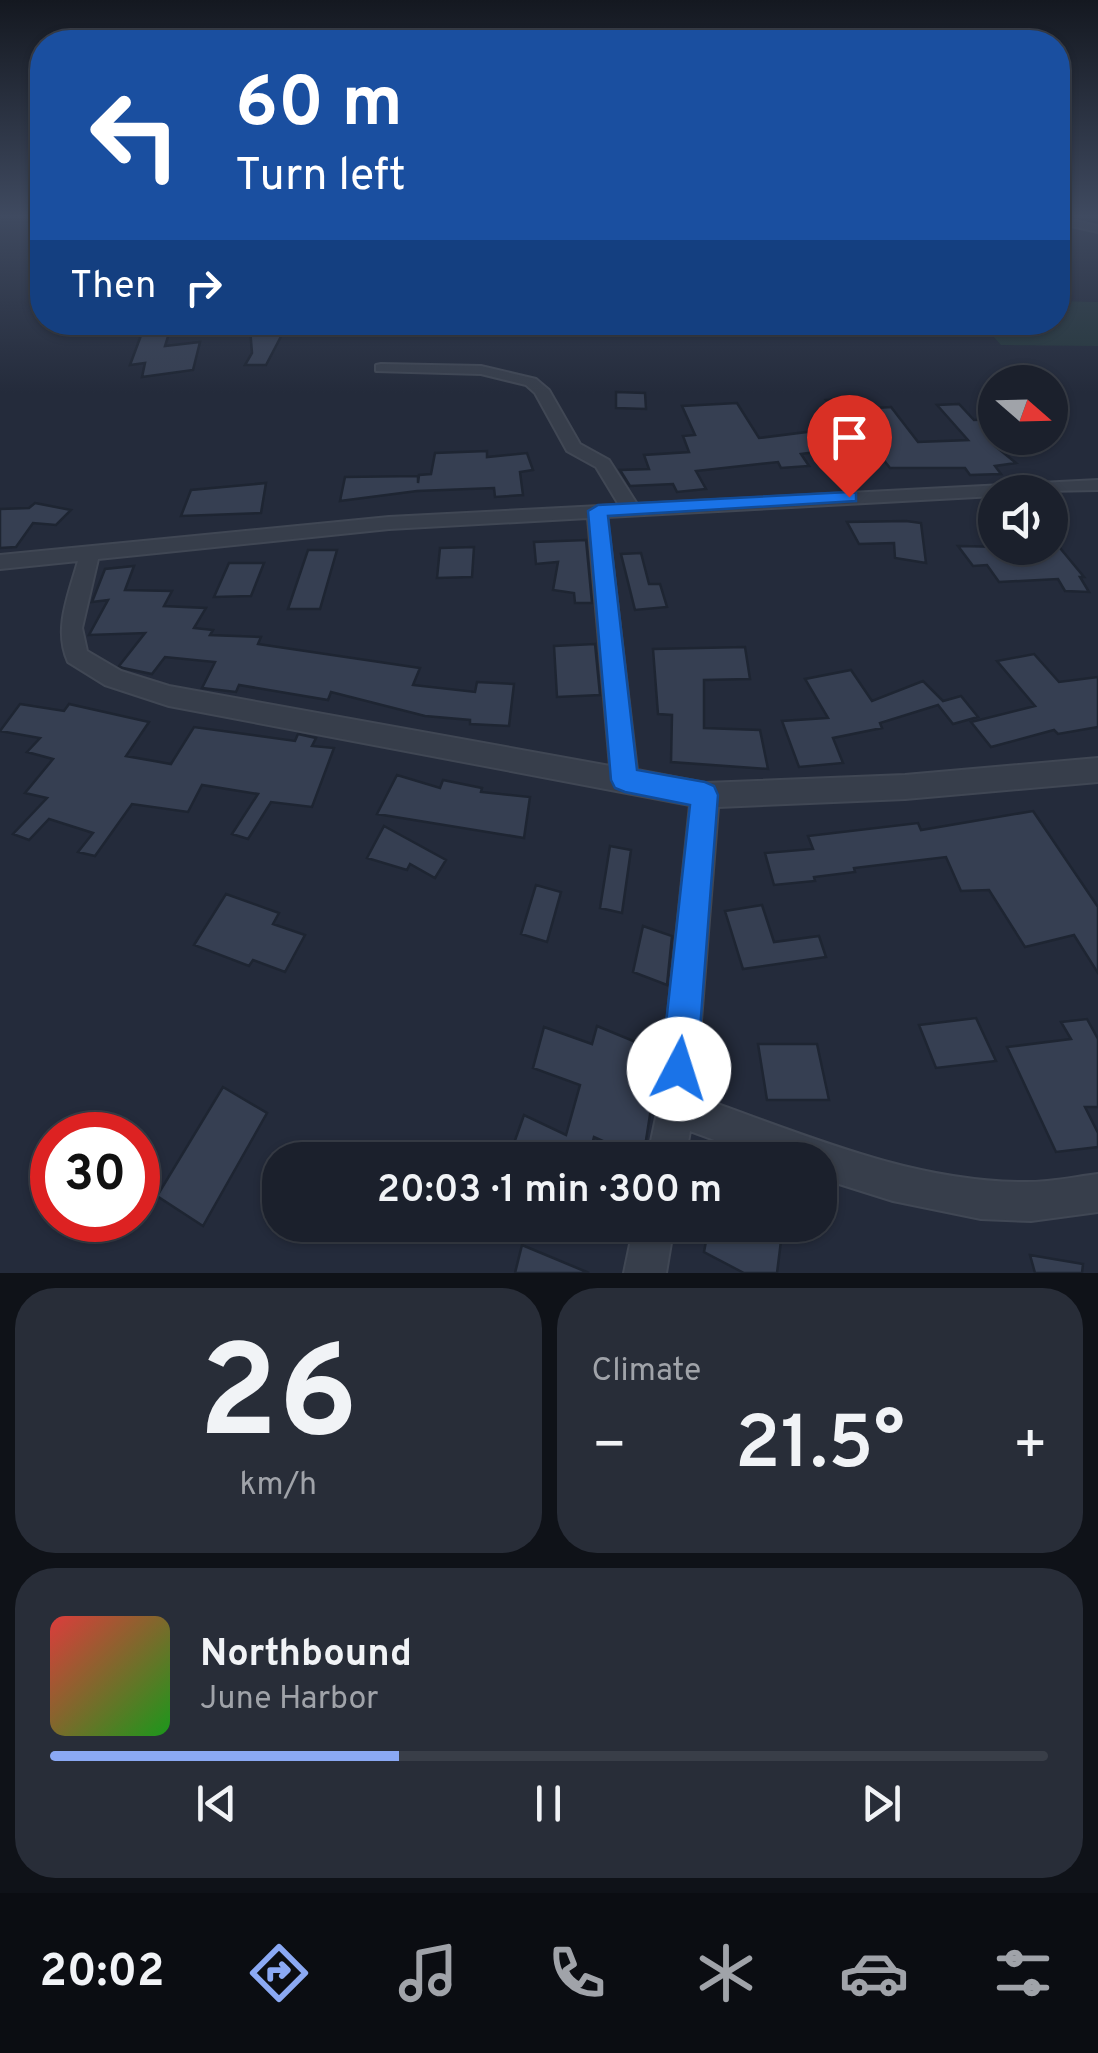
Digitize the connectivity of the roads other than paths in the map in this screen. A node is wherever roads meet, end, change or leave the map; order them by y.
1 (380, 368) dead end
2 (1098, 485) edge
3 (631, 509) junction
4 (598, 511) junction
5 (90, 552) junction
6 (0, 562) edge
7 (1098, 770) edge
8 (625, 780) junction
9 (705, 795) junction
10 (676, 1108) junction
11 (669, 1142) edge
12 (1098, 1193) edge
13 (651, 1242) edge
14 (645, 1273) edge

1 - 3 street
2 - 3 street
3 - 4 street
4 - 5 street
4 - 8 street
5 - 6 street
5 - 8 street
7 - 9 street
8 - 9 street
9 - 10 street
10 - 11 street
10 - 12 street
13 - 14 street

